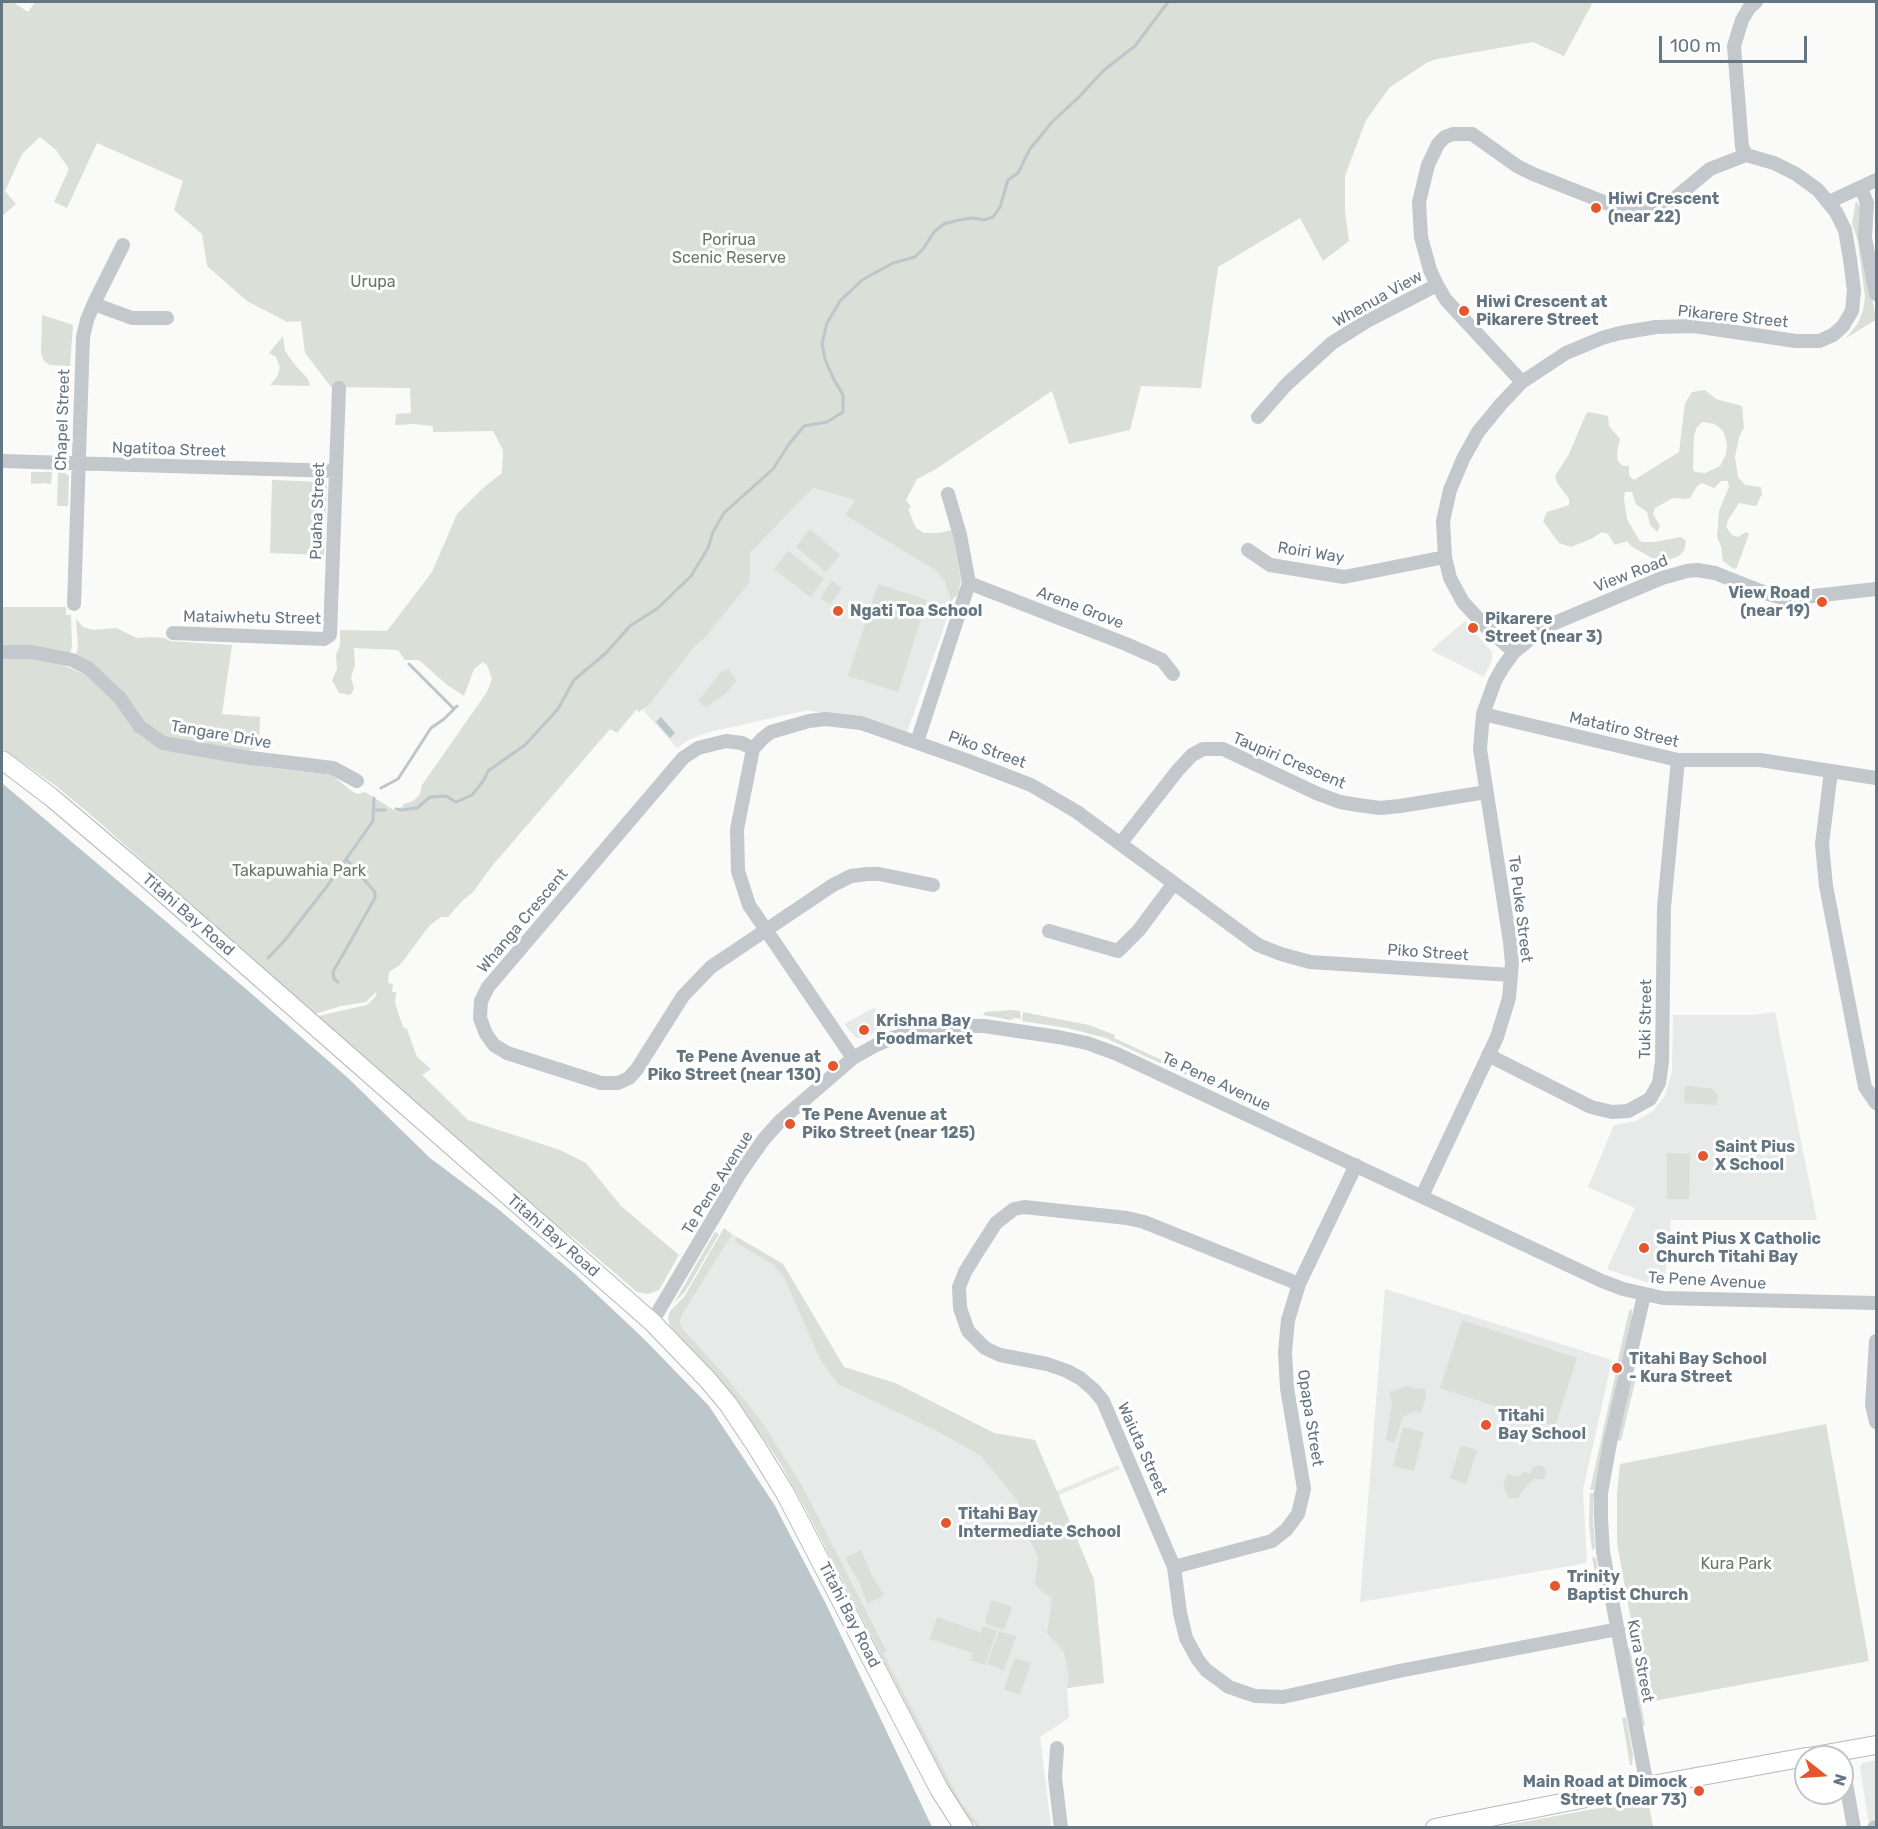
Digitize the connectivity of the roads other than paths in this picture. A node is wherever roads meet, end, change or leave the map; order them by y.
1 (1748, 4) edge
2 (1746, 155) junction
3 (1876, 180) edge
4 (1861, 188) junction
5 (1829, 202) junction
6 (123, 245) dead end
7 (1437, 285) junction
8 (1876, 294) edge
9 (94, 304) junction
10 (167, 318) dead end
11 (1522, 382) junction
12 (339, 388) dead end
13 (1258, 417) dead end
14 (2, 461) edge
15 (78, 464) junction
16 (336, 471) junction
17 (948, 494) dead end
18 (1248, 550) dead end
19 (1445, 557) junction
20 (969, 583) junction
21 (1876, 589) edge
22 (74, 604) dead end
23 (173, 633) dead end
24 (330, 635) joint
25 (2, 652) edge
26 (1514, 652) junction
27 (1173, 674) dead end
28 (1484, 714) junction
29 (917, 742) junction
30 (753, 749) junction
31 (2, 760) edge
32 (1678, 760) junction
33 (1831, 771) junction
34 (1876, 778) edge
35 (357, 781) dead end
36 (1486, 792) junction
37 (1120, 844) junction
38 (1174, 883) junction
39 (933, 885) dead end
40 (766, 930) junction
41 (1049, 931) dead end
42 (1511, 975) junction
43 (1488, 1056) junction
44 (854, 1058) junction
45 (1876, 1103) edge
46 (1356, 1165) junction
47 (1422, 1196) junction
48 (1299, 1284) junction
49 (1644, 1295) junction
50 (1876, 1303) edge
51 (652, 1322) junction
52 (1876, 1341) edge
53 (1876, 1422) edge
54 (1174, 1568) junction
55 (1618, 1629) junction
56 (1876, 1745) edge
57 (1058, 1748) dead end
58 (1854, 1752) edge
59 (1794, 1759) edge
60 (1647, 1786) junction
61 (1850, 1805) edge
62 (964, 1827) edge
63 (1061, 1827) edge
64 (1435, 1827) edge
65 (1854, 1827) edge

1 - 2 street
2 - 5 street, Pikarere Street
2 - 7 street
3 - 4 street
4 - 5 street
4 - 8 street
5 - 11 street, Pikarere Street
6 - 9 street, Chapel Street
7 - 11 street
7 - 13 street, Whenua View
9 - 10 street
9 - 15 street, Chapel Street
11 - 19 street, Pikarere Street
12 - 16 street, Puaha Street
14 - 15 street, Ngatitoa Street
15 - 16 street, Ngatitoa Street
15 - 22 street, Chapel Street
16 - 24 street, Puaha Street
17 - 20 street
18 - 19 street, Roiri Way
19 - 26 street, Pikarere Street
20 - 27 street, Arene Grove
20 - 29 street
21 - 26 street, View Road
23 - 24 street, Mataiwhetu Street
25 - 35 street, Tangare Drive
26 - 28 street, Te Puke Street
28 - 32 street, Matatiro Street
28 - 36 street, Te Puke Street
29 - 30 street, Piko Street
29 - 37 street, Piko Street
30 - 40 street
30 - 40 street, Whanga Crescent
31 - 51 main road, Titahi Bay Road
32 - 33 street, Matatiro Street
32 - 43 street, Tuki Street
33 - 34 street, Matatiro Street
33 - 45 street
36 - 37 street, Taupiri Crescent
36 - 42 street, Te Puke Street
37 - 38 street, Piko Street
38 - 41 street
38 - 42 street, Piko Street
39 - 40 street
40 - 44 street
42 - 43 street, Te Puke Street
43 - 47 street, Te Puke Street
44 - 46 street, Te Pene Avenue
44 - 51 street, Te Pene Avenue
46 - 47 street, Te Pene Avenue
46 - 48 street, Opapa Street
47 - 49 street, Te Pene Avenue
48 - 54 street, Opapa Street
48 - 54 street, Waiuta Street
49 - 50 street, Te Pene Avenue
49 - 55 street, Kura Street
51 - 62 main road, Titahi Bay Road
52 - 53 street
54 - 55 street, Waiuta Street
55 - 60 street, Kura Street
56 - 58 main road
57 - 63 street
59 - 60 main road
60 - 64 main road
61 - 65 street

